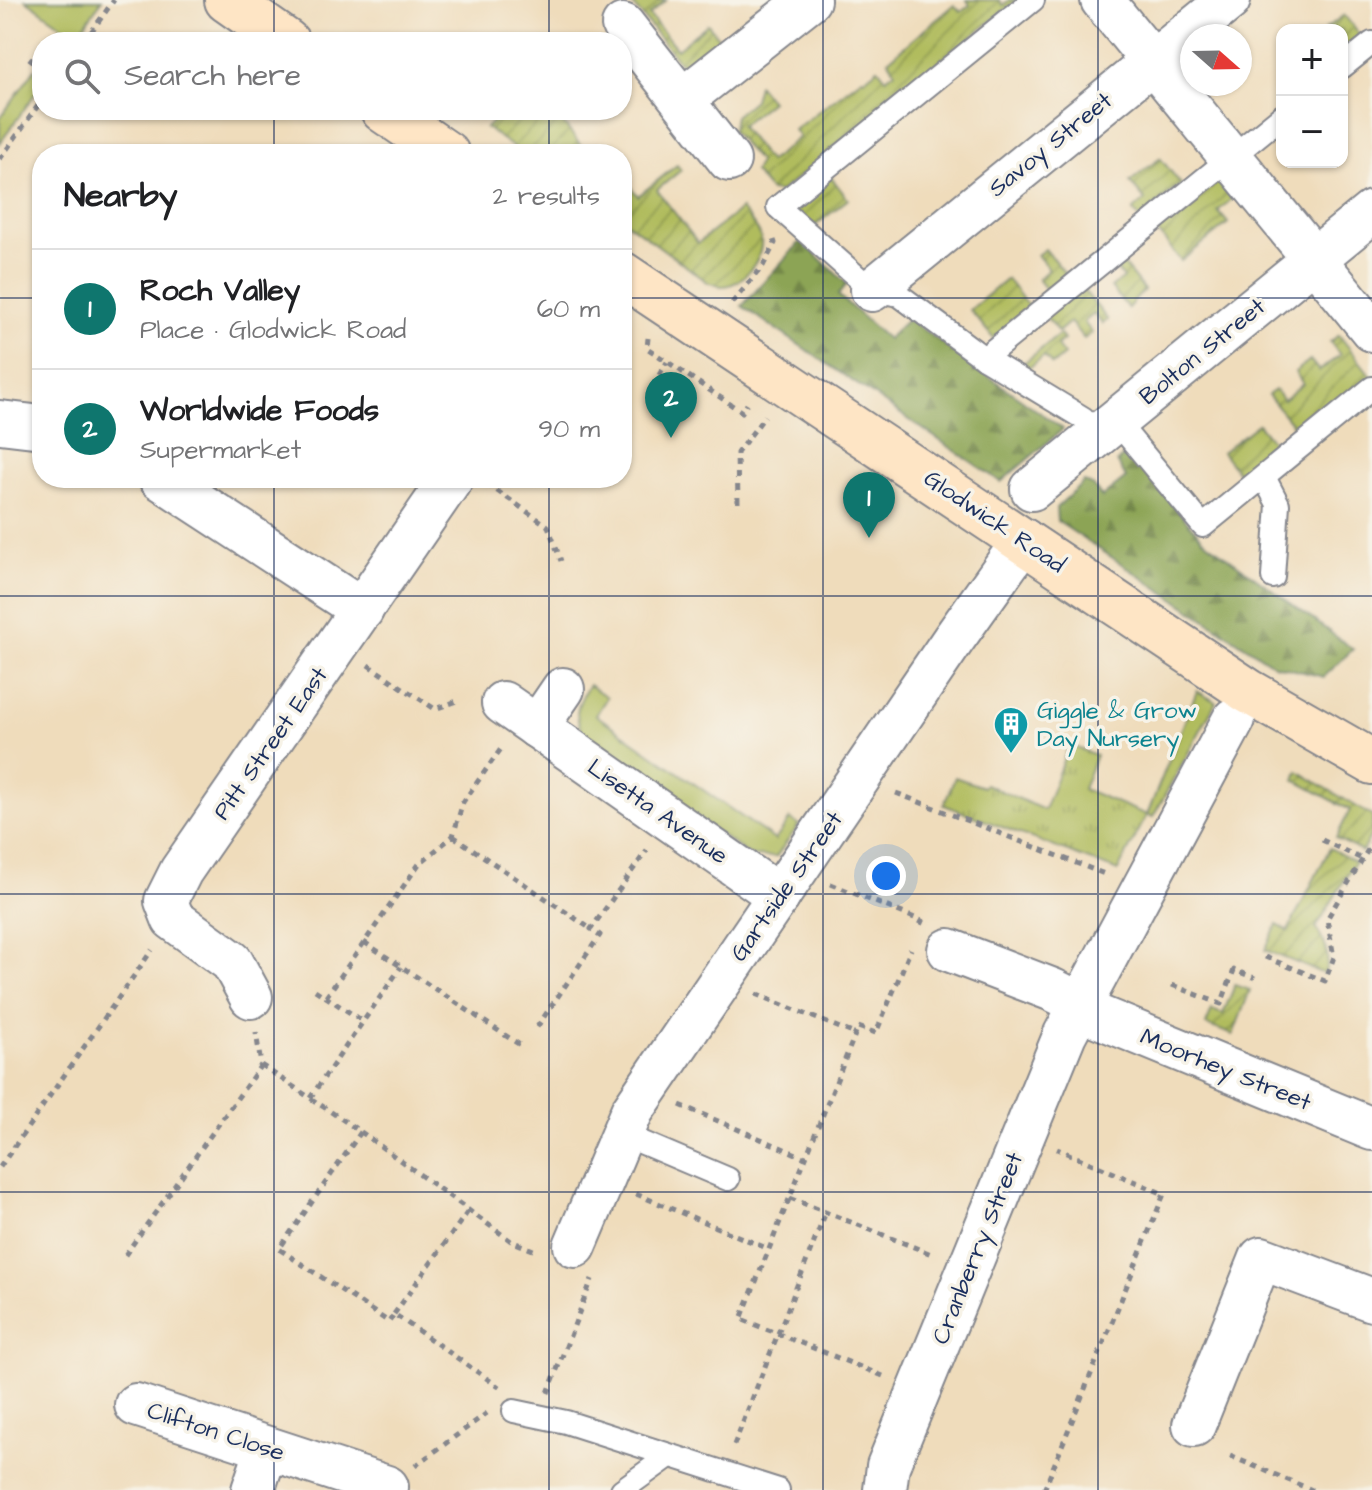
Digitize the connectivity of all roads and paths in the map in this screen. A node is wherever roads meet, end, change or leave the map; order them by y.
1 (114, 0) edge
2 (809, 0) edge
3 (1033, 0) edge
4 (1102, 0) edge
5 (1229, 0) edge
6 (247, 6) edge
7 (623, 25) dead end
8 (91, 32) edge
9 (276, 32) edge
10 (629, 32) edge
11 (632, 36) edge
12 (1372, 43) edge
13 (29, 58) dead end
14 (32, 60) edge
15 (1153, 61) junction
16 (1348, 62) edge
17 (683, 99) junction
18 (32, 114) edge
19 (398, 120) edge
20 (1276, 121) edge
21 (432, 144) edge
22 (1231, 157) junction
23 (0, 159) edge
24 (729, 160) dead end
25 (1372, 212) edge
26 (770, 231) dead end
27 (1314, 260) junction
28 (632, 281) edge
29 (872, 290) junction
30 (728, 308) dead end
31 (649, 329) dead end
32 (1372, 330) edge
33 (984, 358) junction
34 (667, 362) junction
35 (659, 375) dead end
36 (1372, 388) edge
37 (742, 412) dead end
38 (768, 412) dead end
39 (0, 422) edge
40 (32, 426) edge
41 (1107, 429) junction
42 (1264, 477) junction
43 (175, 488) edge
44 (459, 488) edge
45 (482, 488) edge
46 (1032, 489) dead end
47 (738, 503) dead end
48 (1024, 540) junction
49 (561, 561) dead end
50 (1273, 577) dead end
51 (362, 610) junction
52 (355, 657) dead end
53 (563, 689) dead end
54 (460, 700) dead end
55 (1234, 719) dead end
56 (517, 722) junction
57 (1368, 750) edge
58 (895, 792) dead end
59 (453, 836) junction
60 (1322, 840) dead end
61 (1372, 843) edge
62 (649, 848) dead end
63 (1362, 859) junction
64 (1112, 877) dead end
65 (819, 880) dead end
66 (779, 896) junction
67 (173, 919) junction
68 (591, 929) junction
69 (364, 942) junction
70 (949, 950) dead end
71 (1265, 957) dead end
72 (401, 967) junction
73 (1255, 978) dead end
74 (1172, 985) dead end
75 (742, 988) dead end
76 (315, 990) dead end
77 (251, 997) dead end
78 (326, 997) junction
79 (1080, 1009) junction
80 (363, 1021) junction
81 (537, 1027) dead end
82 (855, 1034) junction
83 (523, 1047) dead end
84 (310, 1098) junction
85 (679, 1104) dead end
86 (1372, 1129) edge
87 (361, 1132) junction
88 (622, 1134) junction
89 (1023, 1135) junction
90 (806, 1158) junction
91 (0, 1167) edge
92 (728, 1179) dead end
93 (624, 1189) dead end
94 (790, 1198) junction
95 (469, 1210) junction
96 (826, 1212) junction
97 (557, 1249) joint
98 (769, 1249) junction
99 (125, 1255) dead end
100 (937, 1257) dead end
101 (1372, 1300) edge
102 (394, 1314) junction
103 (778, 1333) junction
104 (890, 1379) dead end
105 (503, 1390) dead end
106 (136, 1405) dead end
107 (514, 1411) dead end
108 (1194, 1425) dead end
109 (267, 1449) junction
110 (669, 1456) junction
111 (1230, 1456) dead end
112 (723, 1473) junction
113 (387, 1487) dead end
114 (253, 1490) edge
115 (622, 1490) edge
116 (778, 1490) edge
117 (885, 1490) edge
118 (1044, 1490) edge
119 (1312, 1490) edge

1 - 8 path
2 - 17 street
3 - 29 lane
4 - 15 street
5 - 15 street, Savoy Street
6 - 9 main road
7 - 10 street
11 - 17 street
12 - 16 lane
13 - 14 path
15 - 22 street
15 - 29 street, Savoy Street
17 - 24 street
18 - 23 path
19 - 21 main road
20 - 22 lane
22 - 27 street
22 - 33 lane
25 - 27 street, Bolton Street
26 - 30 path
27 - 32 street
27 - 41 street, Bolton Street
28 - 48 main road, Glodwick Road
29 - 33 lane
31 - 34 path
33 - 41 lane
34 - 35 path
34 - 37 path
36 - 42 lane
38 - 47 path
39 - 40 street
41 - 42 lane
41 - 46 street, Bolton Street
42 - 50 lane
43 - 51 street
44 - 51 street, Pitt Street East
45 - 49 path
48 - 57 main road, Glodwick Road
48 - 66 street, Gartside Street
51 - 67 street, Pitt Street East
52 - 54 path
53 - 56 street
55 - 79 street, Cranberry Street
56 - 59 path
56 - 66 street, Lisetta Avenue
58 - 64 path
59 - 68 path
59 - 69 path
60 - 63 path
61 - 63 path
62 - 68 path
63 - 71 path
65 - 82 path
66 - 88 street, Gartside Street
67 - 77 street
67 - 91 path
68 - 81 path
69 - 72 path
69 - 78 path
70 - 79 street
72 - 80 path
72 - 83 path
73 - 74 path
75 - 82 path
76 - 78 path
78 - 80 path
79 - 86 street, Moorhey Street
79 - 89 street, Cranberry Street
80 - 84 path
82 - 90 path
84 - 87 path
84 - 99 path
85 - 90 path
87 - 95 path
87 - 102 path
88 - 92 lane
88 - 97 street, Gartside Street
89 - 117 street, Cranberry Street
89 - 118 path
90 - 94 path
93 - 98 path
94 - 96 path
94 - 98 path
95 - 97 path
95 - 102 path
96 - 100 path
96 - 103 path
98 - 103 path
101 - 108 street
102 - 105 path
103 - 104 path
103 - 112 path
106 - 109 street, Clifton Close
107 - 110 lane
109 - 113 street, Clifton Close
109 - 114 street
110 - 112 lane
110 - 115 lane
111 - 119 path
112 - 116 lane

